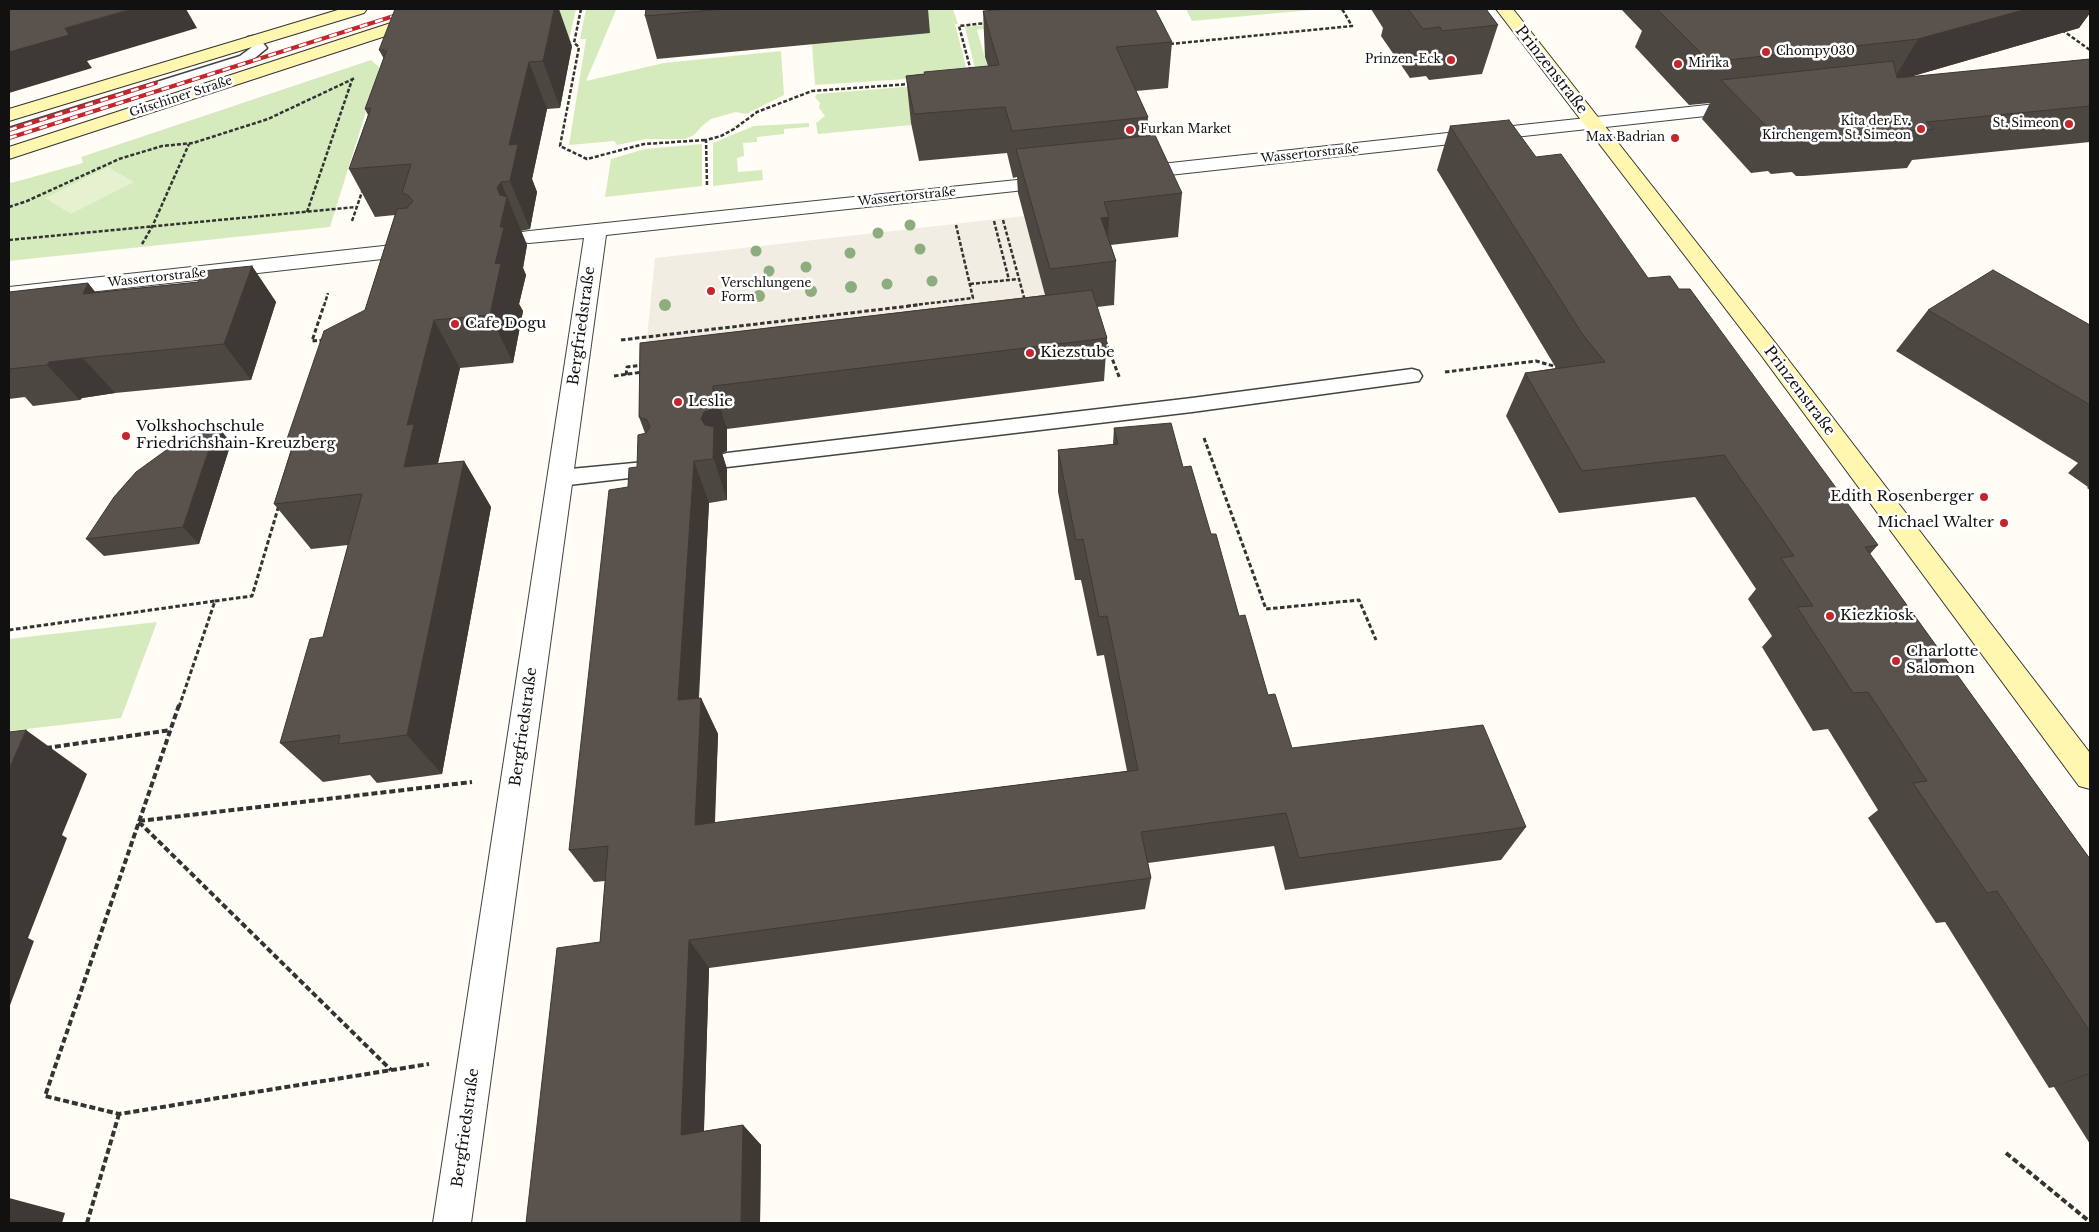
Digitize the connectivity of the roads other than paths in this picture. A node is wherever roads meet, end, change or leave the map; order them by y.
1 (358, 9) edge
2 (450, 9) edge
3 (1504, 9) edge
4 (331, 12) edge
5 (254, 40) junction
6 (354, 40) junction
7 (1762, 105) edge
8 (9, 116) edge
9 (1592, 124) junction
10 (9, 133) edge
11 (9, 154) edge
12 (1119, 175) edge
13 (1071, 180) edge
14 (596, 230) junction
15 (528, 238) dead end
16 (424, 249) edge
17 (9, 294) edge
18 (1412, 376) road end
19 (727, 460) dead end
20 (655, 468) edge
21 (560, 478) junction
22 (2090, 776) edge
23 (452, 1223) edge

1 - 4 main road
2 - 6 main road, Gitschiner Straße
3 - 9 main road, Prinzenstraße
4 - 5 main road
4 - 6 main road
5 - 8 main road
5 - 10 lane
6 - 11 main road, Gitschiner Straße
7 - 9 street, Wassertorstraße
9 - 12 street, Wassertorstraße
9 - 22 main road, Prinzenstraße
13 - 14 street, Wassertorstraße
14 - 15 street, Wassertorstraße
14 - 21 street, Bergfriedstraße
16 - 17 street, Wassertorstraße
18 - 19 lane
20 - 21 lane
21 - 23 street, Bergfriedstraße

